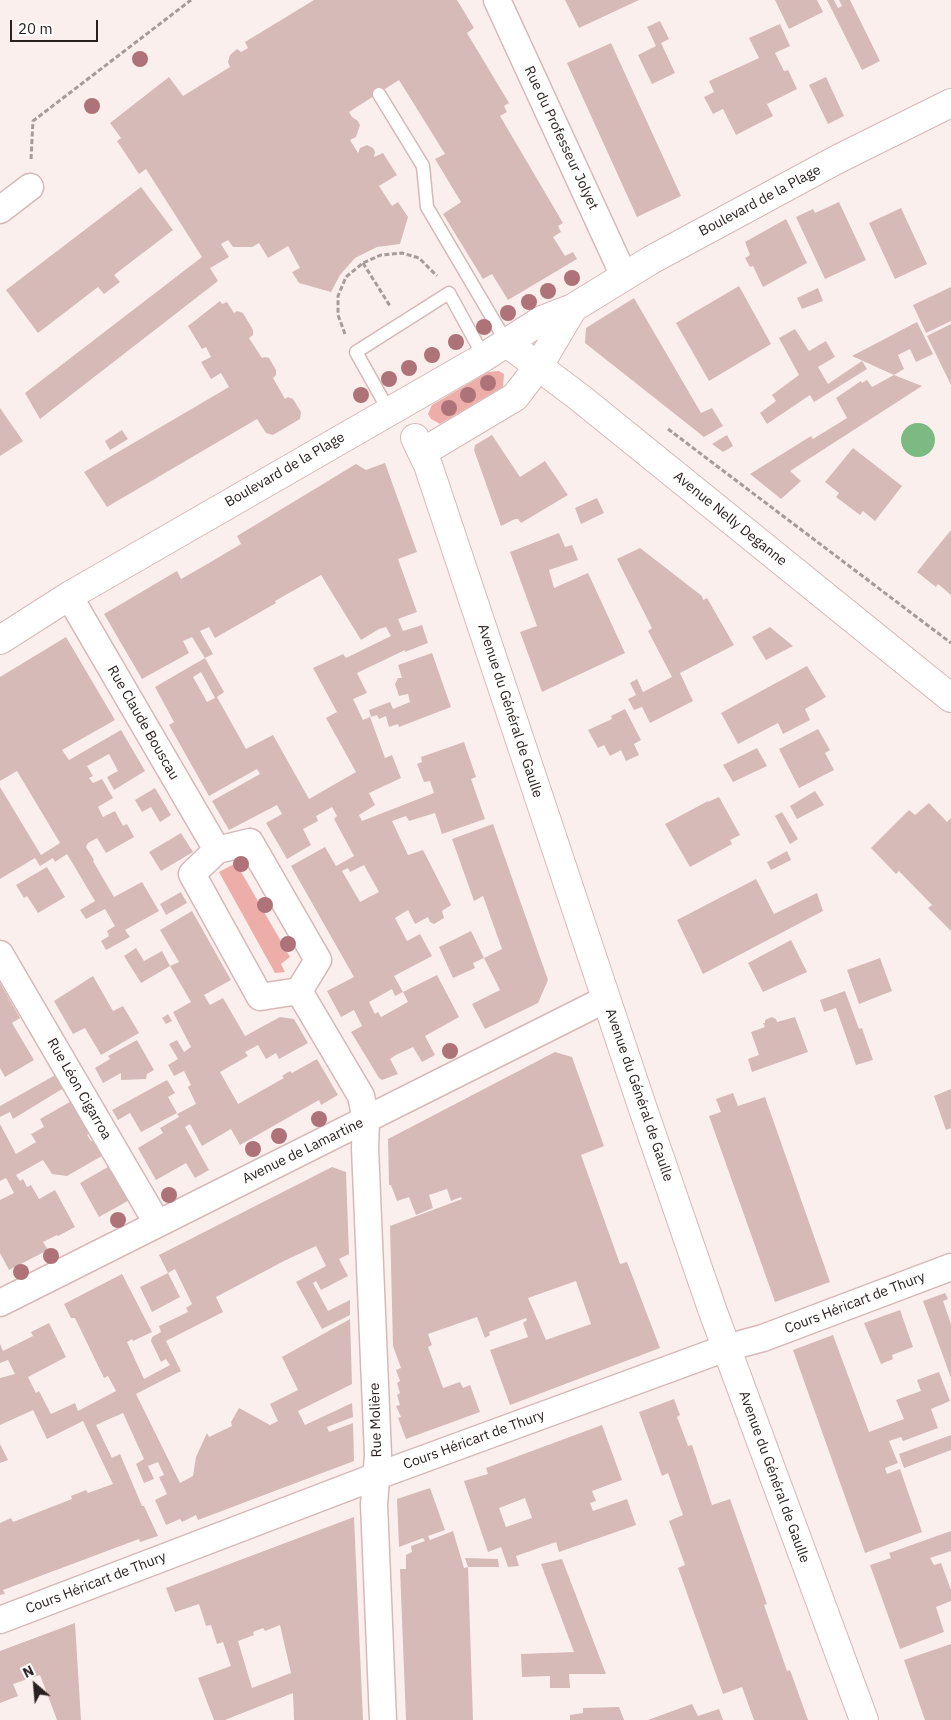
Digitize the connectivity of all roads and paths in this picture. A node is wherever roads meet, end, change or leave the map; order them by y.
1 (192, 0) edge
2 (497, 0) edge
3 (378, 94) dead end
4 (951, 103) edge
5 (30, 187) joint
6 (0, 210) edge
7 (363, 262) junction
8 (624, 276) junction
9 (449, 293) junction
10 (573, 308) junction
11 (401, 324) junction
12 (508, 343) junction
13 (356, 352) junction
14 (484, 357) junction
15 (538, 366) junction
16 (398, 407) junction
17 (662, 425) dead end
18 (425, 450) junction
19 (69, 596) junction
20 (0, 640) edge
21 (951, 643) edge
22 (951, 698) edge
23 (217, 850) junction
24 (0, 954) edge
25 (299, 991) junction
26 (606, 999) junction
27 (366, 1120) junction
28 (157, 1223) junction
29 (951, 1267) edge
30 (0, 1303) edge
31 (726, 1348) junction
32 (377, 1476) junction
33 (0, 1620) edge
34 (383, 1720) edge
35 (864, 1720) edge

1 - 5 path
2 - 8 street, Rue du Professeur Jolyet
3 - 12 lane
4 - 8 main road, Boulevard de la Plage
5 - 6 street
7 - 9 path
7 - 11 path
7 - 13 path
8 - 10 main road, Boulevard de la Plage
9 - 11 lane
9 - 14 lane
10 - 12 main road, Boulevard de la Plage
10 - 15 main road, Boulevard de la Plage
11 - 13 lane
12 - 14 main road, Boulevard de la Plage
12 - 15 main road, Avenue Nelly Deganne
13 - 16 lane
14 - 16 main road, Boulevard de la Plage
15 - 18 main road, Boulevard de la Plage
15 - 22 main road, Avenue Nelly Deganne
16 - 18 main road, Avenue du Général de Gaulle
16 - 19 main road, Boulevard de la Plage
17 - 21 path
18 - 26 main road, Avenue du Général de Gaulle
19 - 20 main road, Boulevard de la Plage
19 - 23 street, Rue Claude Bouscau
23 - 25 street
23 - 25 street
24 - 28 street, Rue Léon Cigarroa
25 - 27 street
26 - 27 street, Avenue de Lamartine
26 - 31 main road, Avenue du Général de Gaulle
27 - 28 street, Avenue de Lamartine
27 - 32 street, Rue Molière
28 - 30 street, Avenue de Lamartine
29 - 31 street, Cours Héricart de Thury
31 - 32 street, Cours Héricart de Thury
31 - 35 main road, Avenue du Général de Gaulle
32 - 33 street, Cours Héricart de Thury
32 - 34 street, Rue Molière

